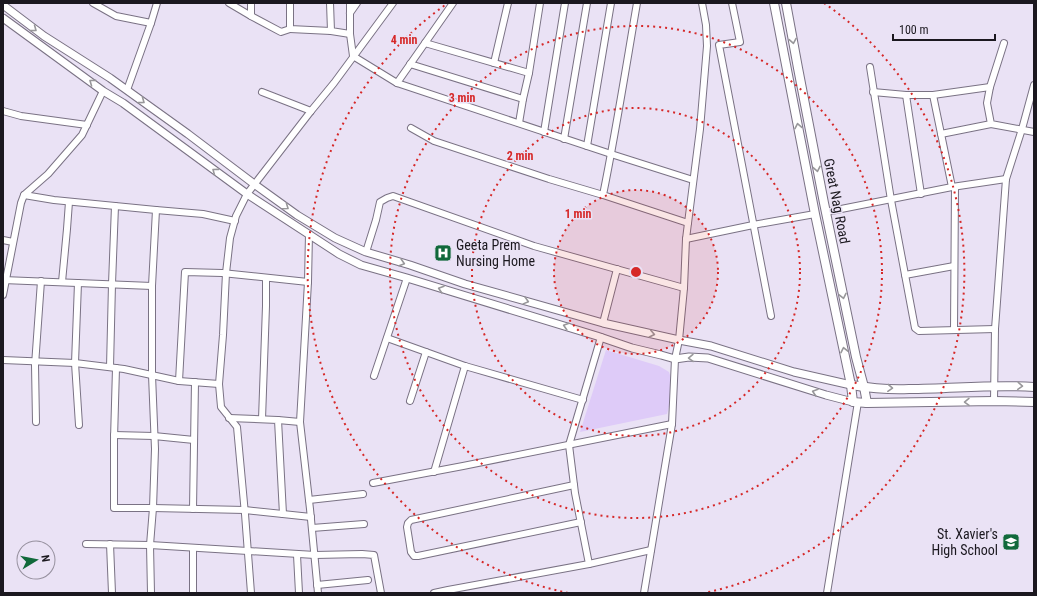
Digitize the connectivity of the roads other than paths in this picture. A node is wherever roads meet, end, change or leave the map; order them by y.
1 (93, 3) edge
2 (157, 3) edge
3 (229, 3) edge
4 (251, 3) edge
5 (290, 3) edge
6 (330, 3) edge
7 (350, 3) edge
8 (357, 3) edge
9 (393, 3) edge
10 (453, 3) edge
11 (508, 3) edge
12 (540, 3) edge
13 (565, 3) edge
14 (586, 3) edge
15 (611, 3) edge
16 (637, 3) edge
17 (702, 3) edge
18 (732, 3) edge
19 (774, 3) edge
20 (786, 3) edge
21 (3, 5) edge
22 (350, 13) junction
23 (251, 16) junction
24 (3, 18) edge
25 (152, 23) junction
26 (290, 29) junction
27 (331, 31) junction
28 (350, 34) junction
29 (425, 43) junction
30 (1004, 43) dead end
31 (719, 45) junction
32 (707, 46) junction
33 (353, 56) junction
34 (494, 63) junction
35 (410, 64) junction
36 (870, 66) dead end
37 (529, 73) junction
38 (397, 83) junction
39 (1034, 85) edge
40 (990, 87) junction
41 (128, 90) junction
42 (104, 91) junction
43 (262, 92) dead end
44 (873, 92) junction
45 (906, 95) junction
46 (933, 95) junction
47 (523, 99) junction
48 (311, 110) junction
49 (3, 111) edge
50 (519, 123) junction
51 (991, 124) junction
52 (88, 125) junction
53 (411, 128) dead end
54 (1022, 129) junction
55 (544, 132) junction
56 (1034, 132) edge
57 (941, 134) junction
58 (564, 138) junction
59 (587, 146) junction
60 (611, 154) junction
61 (1006, 179) junction
62 (693, 180) junction
63 (254, 184) junction
64 (953, 187) junction
65 (247, 194) junction
66 (921, 194) junction
67 (24, 195) junction
68 (603, 195) junction
69 (891, 200) junction
70 (69, 202) junction
71 (115, 206) junction
72 (156, 210) junction
73 (826, 212) junction
74 (815, 214) junction
75 (235, 221) junction
76 (688, 223) junction
77 (753, 225) junction
78 (309, 234) junction
79 (686, 239) junction
80 (3, 240) edge
81 (13, 242) junction
82 (366, 252) junction
83 (954, 266) junction
84 (617, 269) junction
85 (226, 274) junction
86 (905, 275) junction
87 (266, 278) junction
88 (407, 278) junction
89 (4, 280) edge
90 (41, 281) junction
91 (62, 282) junction
92 (308, 282) junction
93 (78, 283) junction
94 (112, 284) junction
95 (152, 286) junction
96 (684, 288) junction
97 (3, 295) edge
98 (771, 316) dead end
99 (603, 323) junction
100 (995, 329) junction
101 (954, 330) junction
102 (601, 337) junction
103 (387, 338) junction
104 (679, 340) junction
105 (426, 352) junction
106 (675, 359) junction
107 (3, 360) edge
108 (35, 362) junction
109 (76, 363) junction
110 (465, 366) junction
111 (113, 368) junction
112 (152, 375) junction
113 (374, 376) dead end
114 (179, 381) junction
115 (195, 382) junction
116 (218, 384) junction
117 (851, 385) junction
118 (994, 386) junction
119 (864, 387) junction
120 (1034, 387) edge
121 (583, 400) junction
122 (410, 401) dead end
123 (994, 401) junction
124 (856, 402) junction
125 (1034, 402) edge
126 (867, 404) junction
127 (229, 418) junction
128 (262, 419) junction
129 (278, 420) junction
130 (36, 422) dead end
131 (300, 422) junction
132 (672, 424) junction
133 (79, 425) dead end
134 (114, 435) junction
135 (154, 436) junction
136 (194, 440) junction
137 (569, 445) junction
138 (434, 472) junction
139 (373, 483) dead end
140 (574, 485) junction
141 (363, 494) dead end
142 (309, 500) junction
143 (153, 508) junction
144 (193, 509) junction
145 (245, 510) junction
146 (283, 514) junction
147 (311, 517) junction
148 (581, 522) junction
149 (364, 524) dead end
150 (312, 528) junction
151 (86, 544) dead end
152 (110, 544) junction
153 (150, 545) junction
154 (193, 548) junction
155 (651, 550) junction
156 (248, 551) junction
157 (296, 555) junction
158 (314, 556) junction
159 (589, 564) junction
160 (368, 580) dead end
161 (318, 585) junction
162 (112, 593) edge
163 (151, 593) edge
164 (193, 593) edge
165 (251, 593) edge
166 (299, 593) edge
167 (318, 593) edge
168 (381, 593) edge
169 (434, 593) edge
170 (644, 593) edge
171 (827, 593) edge

1 - 25 street
2 - 25 street
3 - 23 street
4 - 23 street
5 - 26 street
6 - 27 street
7 - 22 street
8 - 22 street
9 - 33 street
10 - 29 street
11 - 34 street
12 - 37 street
13 - 55 street
14 - 58 street
15 - 59 street
16 - 60 street
17 - 32 street
18 - 31 street
74 -> 19 main road, Great Nag Road
20 -> 73 main road, Great Nag Road
21 -> 41 street
22 - 28 street
23 - 26 street
42 -> 24 street
25 - 41 street
26 - 27 street
27 - 28 street
28 - 33 street
29 - 34 street
29 - 35 street
30 - 40 street
31 - 32 street
31 - 77 street
32 - 62 street
33 - 38 street
33 - 48 street
34 - 37 street
35 - 38 street
35 - 47 street
36 - 44 street
37 - 47 street
38 - 50 street
39 - 54 street
40 - 46 street
40 - 51 street
41 -> 63 street
42 - 52 street
65 -> 42 street
43 - 48 street
44 - 45 street
44 - 69 street
45 - 46 street
45 - 66 street
46 - 57 street
47 - 50 street
48 - 63 street
49 - 52 street
50 - 55 street
51 - 54 street
51 - 57 street
52 - 67 street
53 - 68 street
54 - 56 street
54 - 61 street
55 - 58 street
57 - 64 street
58 - 59 street
59 - 60 street
60 - 62 street
60 - 68 street
61 - 64 street
61 - 100 street
62 - 76 street
63 - 65 street
63 -> 82 street
64 - 66 street
64 - 83 street
65 - 75 street
65 - 78 street
66 - 69 street
67 - 70 street
67 - 81 street
68 - 76 street
69 - 73 street
69 - 86 street
70 - 71 street
70 - 91 street
71 - 72 street
71 - 94 street
72 - 75 street
72 - 95 street
73 - 74 main road
73 -> 119 main road, Great Nag Road
74 - 77 street
117 -> 74 main road, Great Nag Road
75 - 85 street
76 - 79 street
77 - 79 street
77 - 98 street
78 - 88 street
78 - 92 street
79 - 96 street
80 - 81 street
81 - 89 street
82 - 84 street
82 -> 99 street
83 - 86 street
83 - 101 street
84 - 96 street
84 - 99 street
85 - 87 street
85 - 114 street
85 - 116 street
86 - 101 street
87 - 92 street
87 - 128 street
102 -> 88 street
88 - 103 street
89 - 90 street
89 - 97 street
90 - 91 street
90 - 108 street
91 - 93 street
92 - 131 street
93 - 94 street
93 - 109 street
94 - 95 street
94 - 111 street
95 - 112 street
96 - 104 street
99 -> 104 street
100 - 101 street
100 - 118 street
102 - 106 street
102 - 121 street
103 - 105 street
103 - 113 street
104 - 106 street
104 - 117 street
105 - 110 street
105 - 122 street
124 -> 106 street
106 - 132 street
107 - 108 street
108 - 109 street
108 - 130 street
109 - 111 street
109 - 133 street
110 - 121 street
110 - 138 street
111 - 112 street
111 - 134 street
112 - 114 street
112 - 135 street
114 - 115 street
115 - 116 street
115 - 136 street
116 - 127 street
117 - 119 main road
117 - 124 main road, Great Nag Road
119 -> 118 main road
118 -> 120 main road
118 - 123 street
119 - 126 main road, Great Nag Road
121 - 137 street
123 - 125 main road
123 -> 126 main road
124 - 126 main road
124 - 171 street
127 - 128 street
127 - 145 street
128 - 129 street
129 - 131 street
129 - 146 street
131 - 142 street
132 - 137 street
132 - 155 street
134 - 135 street
134 - 143 street
135 - 136 street
135 - 143 street
136 - 144 street
137 - 138 street
137 - 140 street
138 - 139 street
140 - 148 street
140 - 148 street
141 - 142 street
142 - 147 street
143 - 144 street
143 - 153 street
144 - 145 street
145 - 146 street
145 - 156 street
146 - 147 street
147 - 150 street
148 - 159 street
149 - 150 street
150 - 158 street
151 - 152 street
152 - 153 street
152 - 162 street
153 - 154 street
153 - 163 street
154 - 156 street
154 - 164 street
155 - 159 street
155 - 170 street
156 - 157 street
156 - 165 street
157 - 158 street
157 - 166 street
158 - 161 street
158 - 168 street
159 - 169 street
160 - 161 street
161 - 167 street

